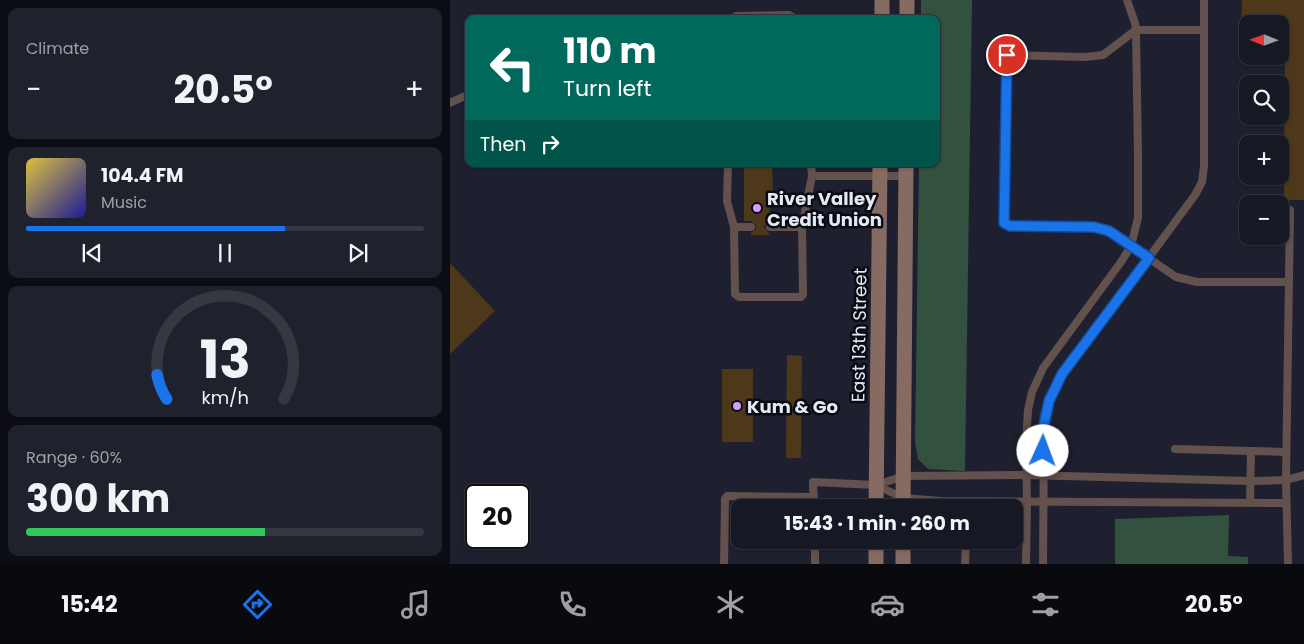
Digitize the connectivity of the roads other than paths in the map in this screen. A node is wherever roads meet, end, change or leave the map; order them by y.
1 (882, 0) edge
2 (907, 0) edge
3 (1127, 0) edge
4 (1204, 0) edge
5 (882, 15) edge
6 (907, 15) edge
7 (1136, 30) junction
8 (1204, 30) junction
9 (465, 96) edge
10 (450, 103) edge
11 (728, 167) edge
12 (811, 167) edge
13 (880, 170) edge
14 (906, 170) edge
15 (812, 176) junction
16 (1290, 210) dead end
17 (734, 227) junction
18 (751, 227) dead end
19 (770, 227) dead end
20 (802, 227) junction
21 (1131, 246) junction
22 (1149, 258) junction
23 (1289, 282) junction
24 (1175, 449) dead end
25 (1251, 451) junction
26 (1286, 452) junction
27 (1027, 475) junction
28 (1304, 475) edge
29 (904, 476) junction
30 (1043, 476) junction
31 (1286, 480) junction
32 (1250, 481) junction
33 (876, 485) junction
34 (814, 497) joint
35 (876, 499) edge
36 (897, 499) edge
37 (903, 499) edge
38 (1023, 502) edge
39 (1027, 502) junction
40 (1043, 502) junction
41 (1250, 503) junction
42 (1286, 504) junction
43 (815, 549) edge
44 (876, 549) edge
45 (903, 549) edge
46 (966, 549) edge
47 (724, 564) edge
48 (815, 564) edge
49 (876, 564) edge
50 (903, 564) edge
51 (965, 564) edge
52 (1026, 564) edge
53 (1043, 564) edge
54 (1288, 564) edge

1 - 5 main road
2 - 6 main road
3 - 7 lane
4 - 8 lane
7 - 8 lane
7 - 21 lane
7 - 21 lane
8 - 22 lane
9 - 10 lane
11 - 17 lane
12 - 15 lane
13 - 14 lane
13 - 15 lane
13 - 33 main road, East 13th Street
14 - 29 main road
15 - 20 lane
16 - 23 lane
17 - 18 lane
17 - 20 lane
19 - 20 lane
21 - 22 lane
21 - 27 lane
22 - 23 lane
22 - 30 lane
23 - 26 lane
24 - 25 lane
25 - 26 lane
25 - 32 lane
26 - 31 lane
27 - 29 lane
27 - 30 lane
27 - 39 lane
28 - 31 lane
29 - 33 lane
29 - 37 main road
30 - 32 lane
30 - 40 lane
31 - 32 lane
31 - 42 lane
32 - 41 lane
33 - 34 lane
33 - 35 main road, East 13th Street
33 - 36 lane
34 - 47 lane
38 - 39 lane
39 - 40 lane
39 - 52 lane
40 - 41 lane
40 - 53 lane
41 - 42 lane
42 - 54 lane
43 - 48 lane
44 - 49 main road
45 - 50 main road
46 - 51 lane

